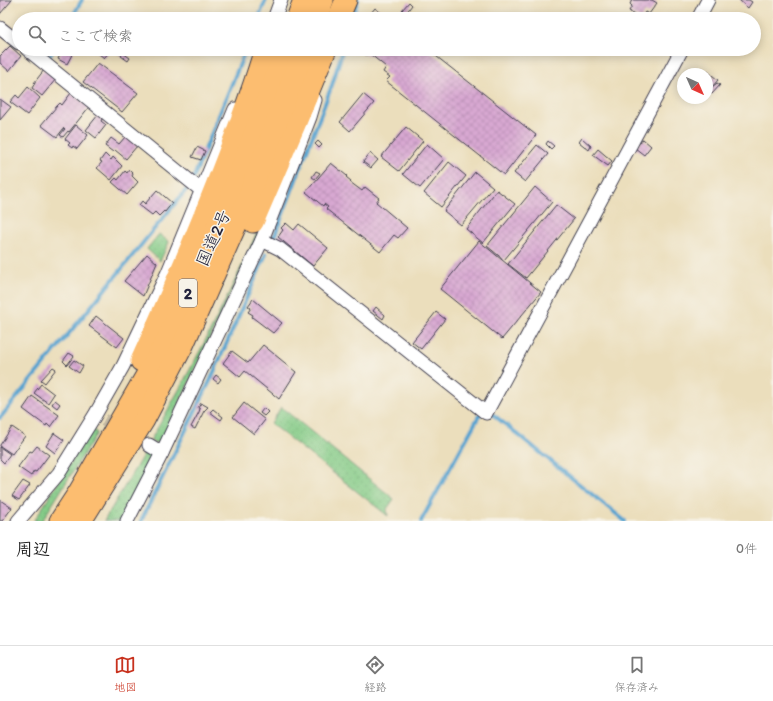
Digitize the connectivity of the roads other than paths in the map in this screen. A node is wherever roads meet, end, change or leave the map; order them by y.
1 (281, 0) edge
2 (304, 0) edge
3 (323, 0) edge
4 (346, 0) edge
5 (708, 0) edge
6 (277, 12) edge
7 (300, 12) edge
8 (319, 12) edge
9 (342, 12) edge
10 (702, 12) edge
11 (0, 28) edge
12 (12, 37) edge
13 (36, 56) edge
14 (256, 56) edge
15 (263, 56) edge
16 (283, 56) edge
17 (301, 56) edge
18 (323, 56) edge
19 (329, 56) edge
20 (678, 56) edge
21 (201, 190) junction
22 (262, 240) junction
23 (144, 420) junction
24 (149, 446) dead end
25 (162, 453) junction
26 (18, 521) edge
27 (53, 521) edge
28 (60, 521) edge
29 (81, 521) edge
30 (127, 521) edge

1 - 6 street
2 - 7 highway
3 - 8 highway
4 - 9 highway
5 - 10 street
11 - 12 street
13 - 21 street
14 - 21 street
15 - 27 highway, 2
16 - 28 highway, 国道2号 / 2
17 - 23 highway, 国道2号 / 2
18 - 23 highway, 2
19 - 22 street
20 - 22 street
21 - 26 street
22 - 25 street
23 - 29 highway, 国道2号 / 2
24 - 25 street
25 - 30 street

